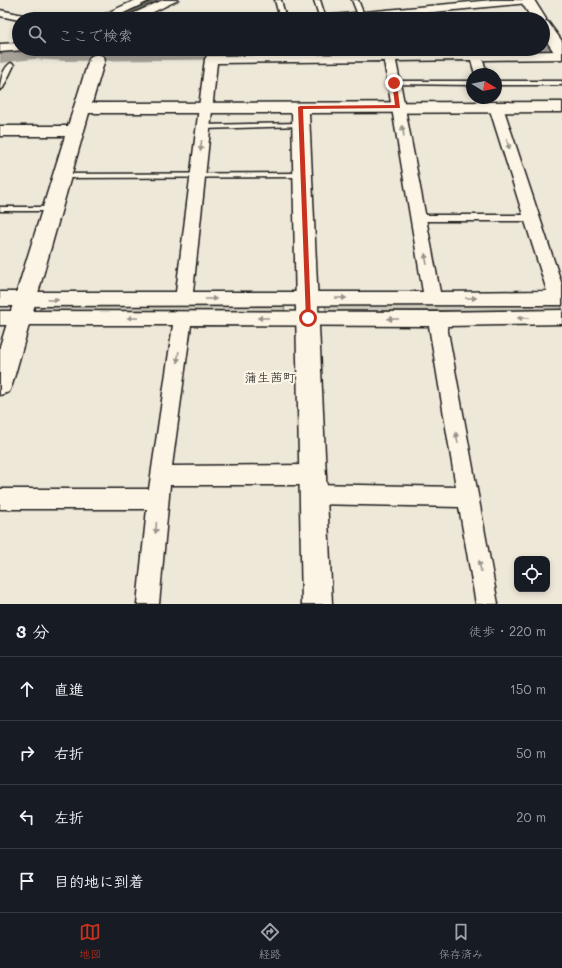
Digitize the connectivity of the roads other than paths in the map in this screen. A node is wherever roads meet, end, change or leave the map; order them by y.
1 (146, 0) edge
2 (172, 0) edge
3 (278, 0) edge
4 (317, 0) edge
5 (355, 0) edge
6 (402, 0) edge
7 (528, 0) edge
8 (408, 11) junction
9 (118, 12) edge
10 (145, 12) edge
11 (281, 12) edge
12 (321, 12) edge
13 (360, 12) edge
14 (396, 12) edge
15 (535, 12) edge
16 (0, 13) edge
17 (12, 16) edge
18 (550, 35) edge
19 (12, 47) edge
20 (0, 48) edge
21 (560, 49) edge
22 (550, 50) edge
23 (476, 56) joint
24 (389, 57) junction
25 (97, 59) dead end
26 (11, 65) dead end
27 (479, 68) edge
28 (394, 83) junction
29 (466, 83) edge
30 (502, 83) edge
31 (562, 83) edge
32 (0, 88) edge
33 (492, 104) edge
34 (206, 107) junction
35 (398, 107) junction
36 (562, 107) edge
37 (82, 108) junction
38 (301, 116) junction
39 (203, 127) junction
40 (75, 131) junction
41 (1, 133) edge
42 (198, 175) junction
43 (303, 175) junction
44 (62, 176) junction
45 (0, 209) edge
46 (52, 209) junction
47 (419, 218) junction
48 (531, 218) junction
49 (432, 298) junction
50 (560, 298) edge
51 (0, 299) edge
52 (184, 299) junction
53 (307, 308) junction
54 (23, 309) junction
55 (562, 317) edge
56 (0, 318) edge
57 (183, 318) junction
58 (437, 319) junction
59 (0, 385) edge
60 (161, 476) junction
61 (312, 485) junction
62 (468, 497) junction
63 (0, 499) edge
64 (158, 499) junction
65 (148, 604) edge
66 (316, 604) edge
67 (487, 604) edge

1 - 9 street
2 - 10 street
3 - 11 lane
4 - 12 lane
5 - 13 lane
6 - 8 street
7 - 8 street
7 - 15 street
8 - 14 street
16 - 17 street
18 - 21 street
19 - 20 street
21 - 22 street
23 - 24 street
23 - 27 street
24 - 28 street
24 - 34 street
25 - 37 street
26 - 32 lane
28 - 29 lane
28 - 35 street
30 - 31 lane
33 - 35 street
33 - 36 street
33 -> 48 street
34 - 37 street
34 - 38 street
34 - 39 street
35 - 38 street
47 -> 35 street
37 - 40 street
38 - 39 lane
38 - 43 street
39 -> 42 street
40 - 41 street
40 - 44 street
42 - 43 lane
42 - 44 lane
42 - 52 street
43 - 53 street
44 - 46 street
45 - 46 lane
46 - 54 street
47 - 48 lane
49 -> 47 street
48 - 50 street
49 -> 50 street
53 -> 49 street
51 - 54 street
52 -> 53 street
54 -> 52 street
53 -> 57 street
58 -> 53 street
53 - 61 street
54 - 56 street
57 -> 54 street
54 - 59 street
55 -> 58 street
57 -> 60 street
62 -> 58 street
60 - 61 street
60 - 64 street
61 - 62 street
61 - 66 street
67 -> 62 street
63 - 64 street
64 -> 65 street

